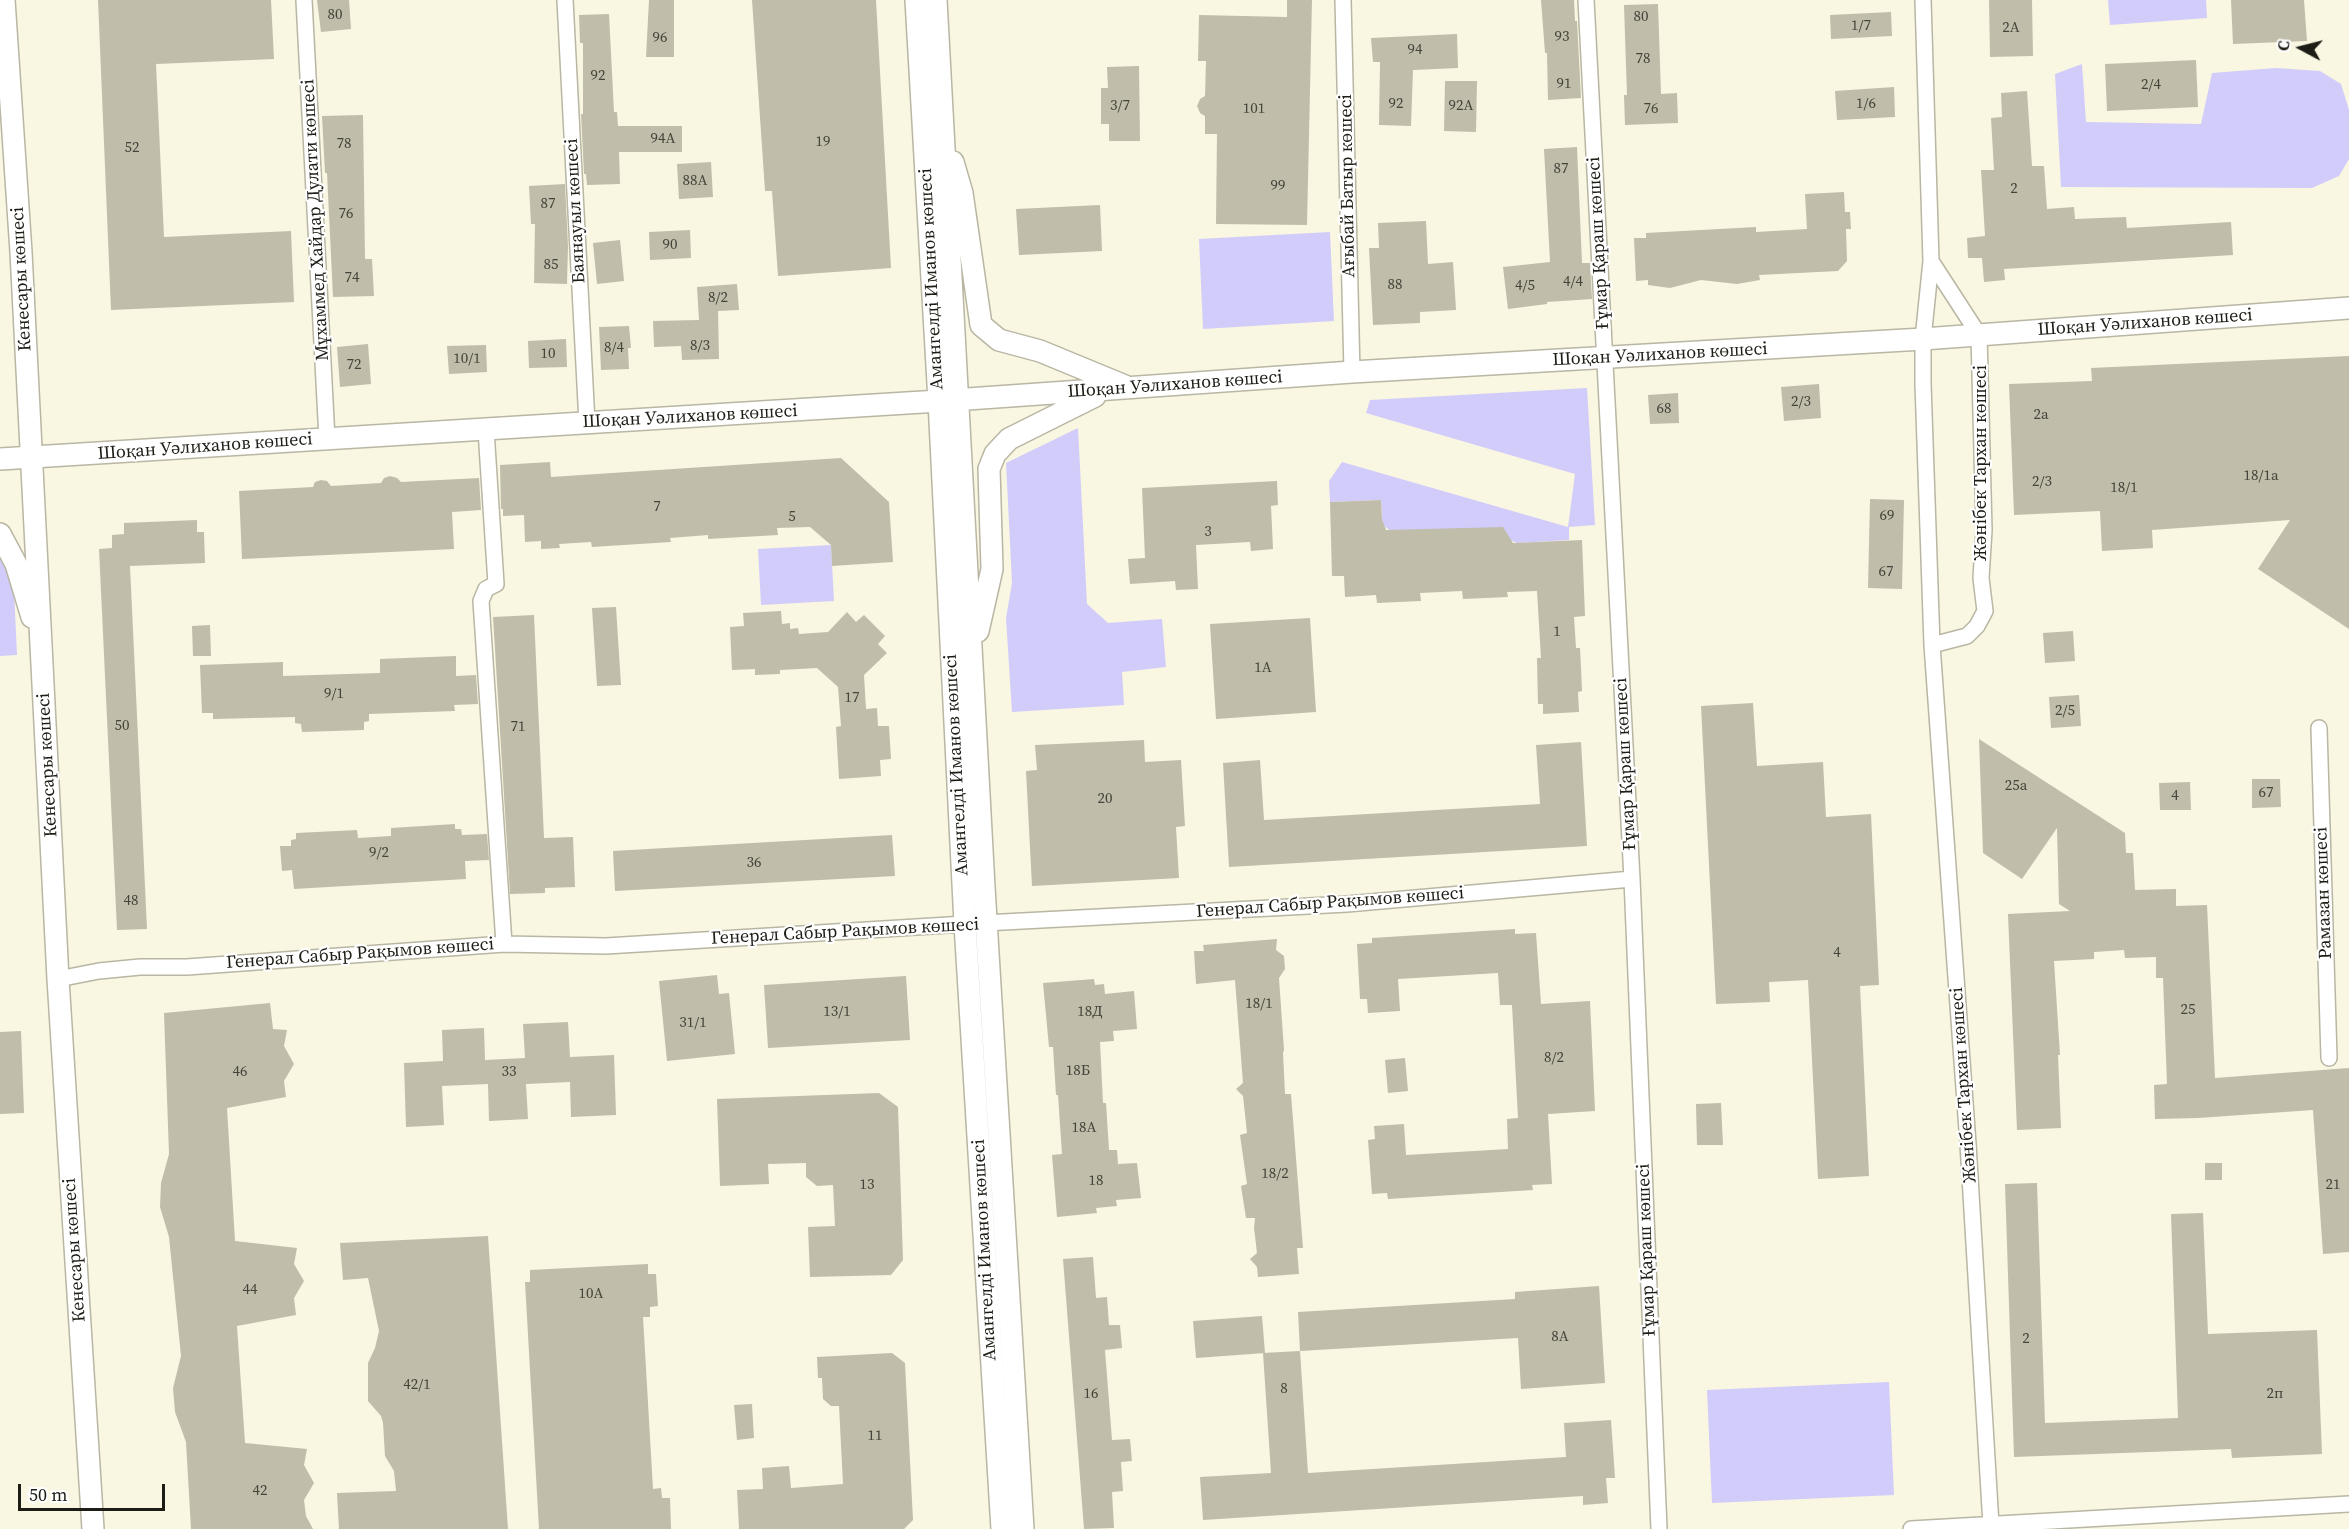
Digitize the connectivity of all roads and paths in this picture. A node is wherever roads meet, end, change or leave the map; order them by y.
1 (4, 0) edge
2 (304, 0) edge
3 (565, 0) edge
4 (916, 0) edge
5 (936, 0) edge
6 (1343, 0) edge
7 (1586, 0) edge
8 (1923, 0) edge
9 (943, 132) junction
10 (1931, 261) junction
11 (2349, 308) edge
12 (1979, 335) junction
13 (1923, 339) junction
14 (1605, 359) junction
15 (1352, 372) junction
16 (1131, 388) junction
17 (1109, 390) junction
18 (949, 401) junction
19 (587, 423) junction
20 (486, 430) junction
21 (327, 439) junction
22 (32, 457) junction
23 (0, 459) edge
24 (0, 534) edge
25 (1932, 645) junction
26 (42, 648) junction
27 (972, 657) junction
28 (2319, 728) dead end
29 (1632, 879) junction
30 (976, 924) junction
31 (504, 944) junction
32 (58, 979) junction
33 (2329, 1058) dead end
34 (2349, 1504) edge
35 (1991, 1525) junction
36 (93, 1529) edge
37 (1002, 1529) edge
38 (1023, 1529) edge
39 (1659, 1529) edge
40 (1911, 1529) edge

1 - 22 main road, Кенесары көшесі
2 - 21 street, Мұхаммед Хайдар Дулати көшесі
3 - 19 street, Баянауыл көшесі
4 - 18 main road, Амангелді Иманов көшесі
5 - 9 main road, Амангелді Иманов көшесі
6 - 15 street, Ағыбай Батыр көшесі
7 - 14 street, Ғұмар Қараш көшесі
8 - 10 street, Жәнібек Тархан көшесі
9 - 16 main road
9 - 18 main road, Амангелді Иманов көшесі
10 - 12 street, Жәнібек Тархан көшесі
10 - 13 street, Жәнібек Тархан көшесі
11 - 12 main road, Шоқан Уәлиханов көшесі
12 - 13 main road, Шоқан Уәлиханов көшесі
12 - 25 street, Жәнібек Тархан көшесі
13 - 14 main road, Шоқан Уәлиханов көшесі
13 - 25 street, Жәнібек Тархан көшесі
14 - 15 main road, Шоқан Уәлиханов көшесі
14 - 29 street, Ғұмар Қараш көшесі
15 - 16 main road, Шоқан Уәлиханов көшесі
16 - 17 main road, Шоқан Уәлиханов көшесі
17 - 18 main road, Шоқан Уәлиханов көшесі
17 - 27 main road
18 - 19 main road, Шоқан Уәлиханов көшесі
18 - 27 main road, Амангелді Иманов көшесі
18 - 30 main road, Амангелді Иманов көшесі
19 - 20 main road, Шоқан Уәлиханов көшесі
20 - 21 main road, Шоқан Уәлиханов көшесі
20 - 31 street
21 - 22 main road, Шоқан Уәлиханов көшесі
22 - 23 main road, Шоқан Уәлиханов көшесі
22 - 26 main road, Кенесары көшесі
24 - 26 main road
25 - 35 street, Жәнібек Тархан көшесі
26 - 32 main road, Кенесары көшесі
27 - 30 main road, Амангелді Иманов көшесі
28 - 33 street, Рамазан көшесі
29 - 30 street, Генерал Сабыр Рақымов көшесі
29 - 39 street, Ғұмар Қараш көшесі
30 - 31 street, Генерал Сабыр Рақымов көшесі
30 - 37 main road, Амангелді Иманов көшесі
30 - 38 main road, Амангелді Иманов көшесі
31 - 32 street, Генерал Сабыр Рақымов көшесі
32 - 36 main road, Кенесары көшесі
34 - 35 street
35 - 40 street

